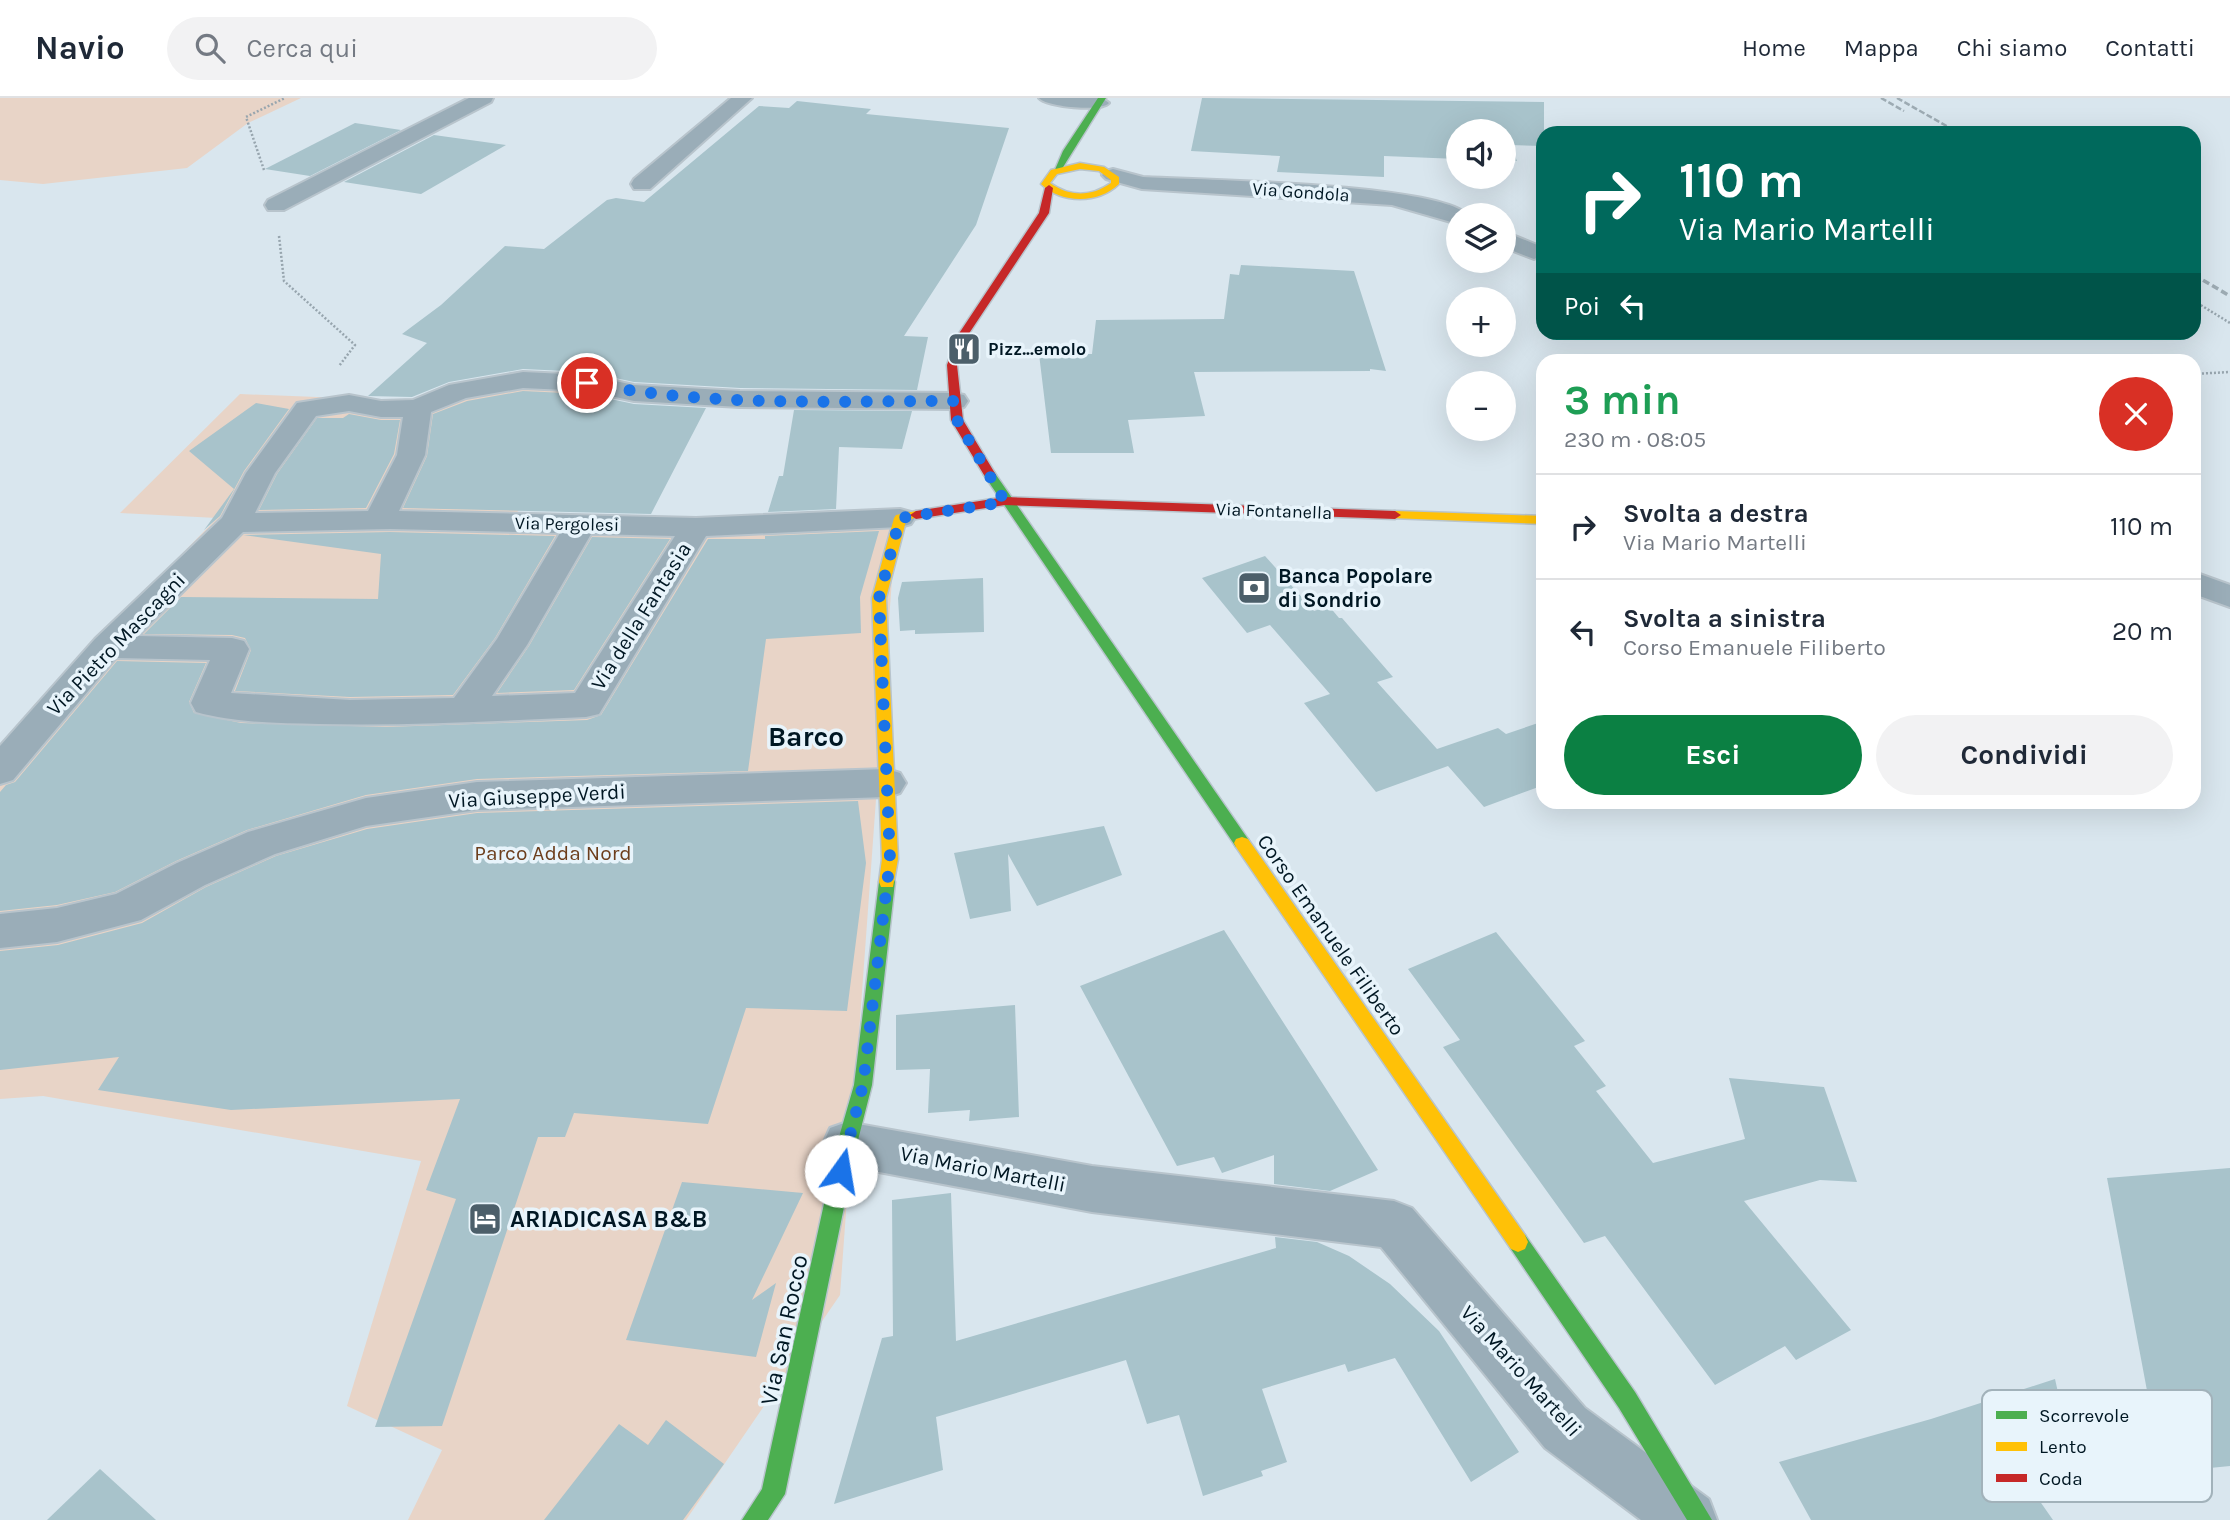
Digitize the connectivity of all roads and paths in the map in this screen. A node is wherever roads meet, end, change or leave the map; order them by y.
1 (285, 98) edge
2 (484, 98) edge
3 (743, 98) edge
4 (1048, 98) edge
5 (1101, 101) edge
6 (1085, 127) junction
7 (1092, 167) junction
8 (1057, 170) junction
9 (1112, 182) junction
10 (642, 184) dead end
11 (1049, 188) junction
12 (1090, 195) junction
13 (276, 205) junction
14 (1446, 212) edge
15 (1044, 213) junction
16 (1516, 244) edge
17 (1534, 252) dead end
18 (2201, 306) edge
19 (2230, 323) edge
20 (2230, 372) edge
21 (2201, 374) edge
22 (954, 401) junction
23 (417, 408) junction
24 (307, 409) junction
25 (1005, 502) junction
26 (900, 518) junction
27 (381, 520) junction
28 (1536, 520) edge
29 (235, 523) junction
30 (581, 524) junction
31 (696, 527) junction
32 (2201, 585) edge
33 (2230, 597) edge
34 (107, 647) junction
35 (465, 709) junction
36 (0, 769) edge
37 (887, 783) junction
38 (0, 931) edge
39 (847, 1144) junction
40 (754, 1520) edge
41 (1688, 1520) edge
42 (1700, 1520) edge

1 - 13 path
2 - 13 street
3 - 10 street
4 - 5 street
5 - 6 main road
6 - 7 main road
6 - 8 main road
7 - 8 main road
7 - 9 main road
8 - 11 main road
9 - 12 main road
9 - 14 street, Via Gondola
11 - 12 main road
11 - 15 main road
12 - 15 main road
13 - 24 path
15 - 22 main road, Corso Emanuele Filiberto
16 - 17 street
18 - 19 path
20 - 21 path
22 - 23 street
22 - 25 main road, Corso Emanuele Filiberto
23 - 24 street
23 - 27 street
24 - 29 street, Via Pietro Mascagni
25 - 26 main road
25 - 28 main road, Via Fontanella
25 - 42 main road, Corso Emanuele Filiberto
26 - 31 street, Via Pergolesi
26 - 37 main road
27 - 29 street, Via Pergolesi
27 - 30 street, Via Pergolesi
29 - 34 street, Via Pietro Mascagni
30 - 31 street, Via Pergolesi
30 - 35 street
31 - 35 street, Via della Fantasia
32 - 33 street
34 - 35 street
34 - 36 street, Via Pietro Mascagni
37 - 38 street, Via Giuseppe Verdi
37 - 39 main road
39 - 40 main road, Via San Rocco
39 - 41 street, Via Mario Martelli

